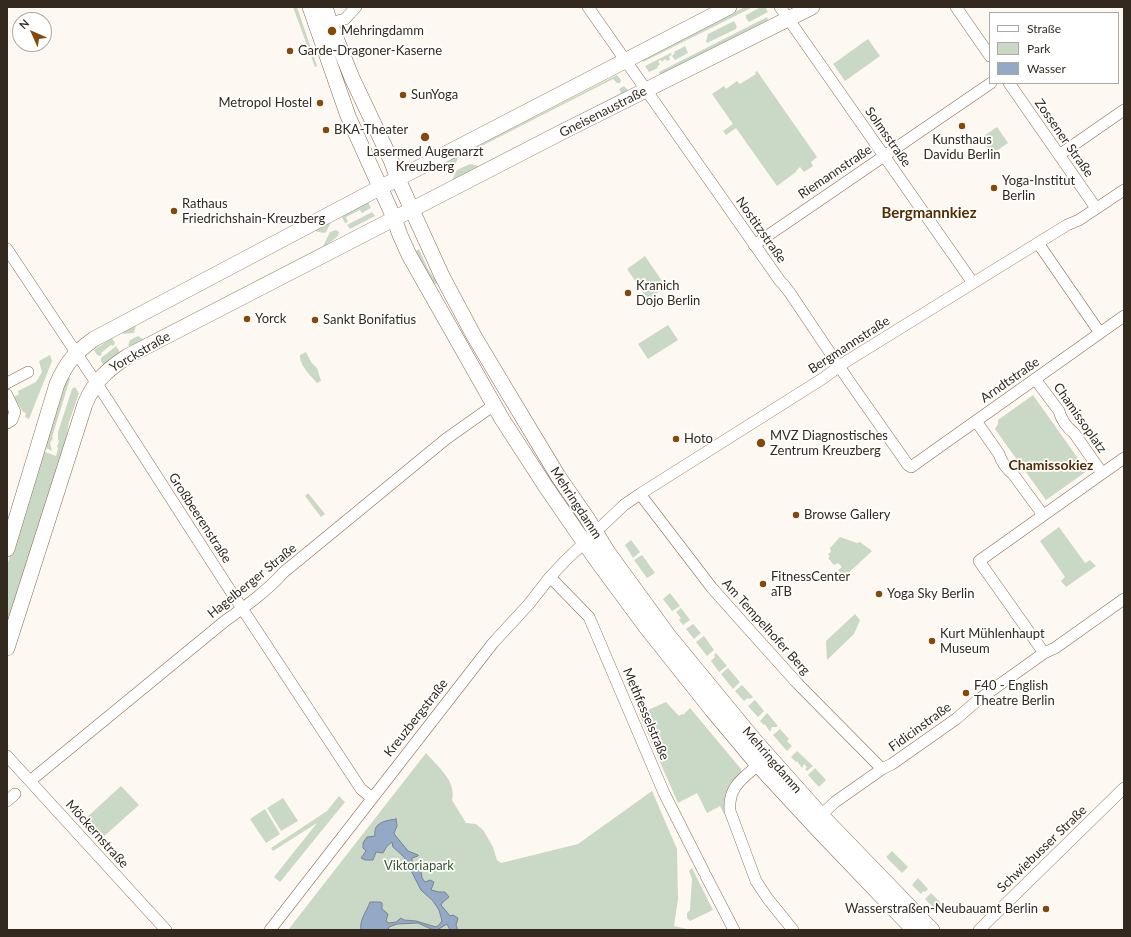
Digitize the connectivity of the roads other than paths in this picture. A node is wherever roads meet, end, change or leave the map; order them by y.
1 (310, 7) edge
2 (325, 7) edge
3 (356, 7) edge
4 (588, 7) edge
5 (729, 7) edge
6 (812, 7) edge
7 (956, 7) edge
8 (784, 13) edge
9 (330, 23) junction
10 (989, 55) edge
11 (625, 60) junction
12 (990, 84) edge
13 (1010, 84) edge
14 (646, 90) junction
15 (1124, 110) edge
16 (383, 144) junction
17 (364, 153) junction
18 (1059, 155) junction
19 (884, 156) junction
20 (389, 183) junction
21 (1124, 190) edge
22 (1096, 208) junction
23 (412, 210) junction
24 (394, 218) junction
25 (425, 241) junction
26 (1038, 243) junction
27 (754, 245) junction
28 (7, 249) edge
29 (407, 250) junction
30 (973, 283) junction
31 (1124, 316) edge
32 (1100, 333) junction
33 (76, 352) junction
34 (840, 367) junction
35 (28, 372) dead end
36 (1035, 379) junction
37 (96, 382) junction
38 (7, 383) edge
39 (7, 395) edge
40 (494, 405) junction
41 (976, 421) junction
42 (7, 423) edge
43 (1124, 458) edge
44 (911, 467) joint
45 (1102, 473) junction
46 (640, 494) junction
47 (1043, 516) junction
48 (590, 538) junction
49 (7, 549) edge
50 (550, 578) junction
51 (1124, 599) edge
52 (242, 608) junction
53 (7, 648) edge
54 (1044, 653) junction
55 (7, 756) edge
56 (758, 765) junction
57 (882, 769) junction
58 (30, 781) junction
59 (1124, 788) edge
60 (372, 798) junction
61 (817, 819) junction
62 (166, 930) edge
63 (270, 930) edge
64 (734, 930) edge
65 (793, 930) edge
66 (914, 930) edge
67 (932, 930) edge
68 (979, 930) edge

1 - 17 main road, Mehringdamm
2 - 9 main road, Mehringdamm
3 - 9 street
4 - 11 street, Nostitzstraße
5 - 11 main road
6 - 8 main road, Gneisenaustraße
7 - 10 street
8 - 14 main road, Gneisenaustraße
8 - 19 street, Solmsstraße
9 - 16 main road, Mehringdamm
11 - 14 street, Nostitzstraße
11 - 20 main road
12 - 19 street, Riemannstraße
13 - 18 street, Zossener Straße
14 - 23 main road, Gneisenaustraße
14 - 27 street, Nostitzstraße
15 - 18 street
16 - 17 main road
16 - 20 main road, Mehringdamm
17 - 20 main road, Mehringdamm
18 - 22 street, Zossener Straße
19 - 27 street, Riemannstraße
19 - 30 street, Solmsstraße
20 - 23 main road, Mehringdamm
20 - 24 main road, Mehringdamm
20 - 33 main road
21 - 22 street, Bergmannstraße
22 - 26 street, Bergmannstraße
23 - 24 main road, Gneisenaustraße
23 - 25 main road, Mehringdamm
24 - 29 main road, Mehringdamm
24 - 37 main road, Yorckstraße
25 - 29 main road
25 - 48 main road, Mehringdamm
26 - 30 street, Bergmannstraße
26 - 32 street
27 - 34 street, Nostitzstraße
28 - 33 street, Großbeerenstraße
29 - 40 main road, Mehringdamm
30 - 34 street, Bergmannstraße
31 - 32 street, Arndtstraße
32 - 36 street, Arndtstraße
33 - 37 street, Großbeerenstraße
33 - 49 main road
34 - 44 street, Nostitzstraße
34 - 46 street, Bergmannstraße
35 - 38 street
36 - 41 street, Arndtstraße
36 - 45 street, Chamissoplatz
37 - 52 street, Großbeerenstraße
37 - 53 main road, Yorckstraße
39 - 42 street
40 - 48 main road, Mehringdamm
40 - 52 street, Hagelberger Straße
41 - 44 street, Arndtstraße
41 - 47 street
43 - 45 street
45 - 47 street
46 - 48 street, Bergmannstraße
46 - 57 street, Am Tempelhofer Berg
47 - 54 street
48 - 50 street, Kreuzbergstraße
48 - 56 main road, Mehringdamm
48 - 61 main road, Mehringdamm
50 - 60 street, Kreuzbergstraße
50 - 64 street, Methfesselstraße
51 - 54 street, Fidicinstraße
52 - 58 street, Hagelberger Straße
52 - 60 street, Großbeerenstraße
54 - 57 street, Fidicinstraße
55 - 58 street, Möckernstraße
56 - 61 main road, Mehringdamm
56 - 65 street
57 - 61 street, Fidicinstraße
58 - 62 street, Möckernstraße
59 - 68 street, Schwiebusser Straße
60 - 63 street, Kreuzbergstraße
61 - 66 main road, Mehringdamm
61 - 67 main road, Mehringdamm

